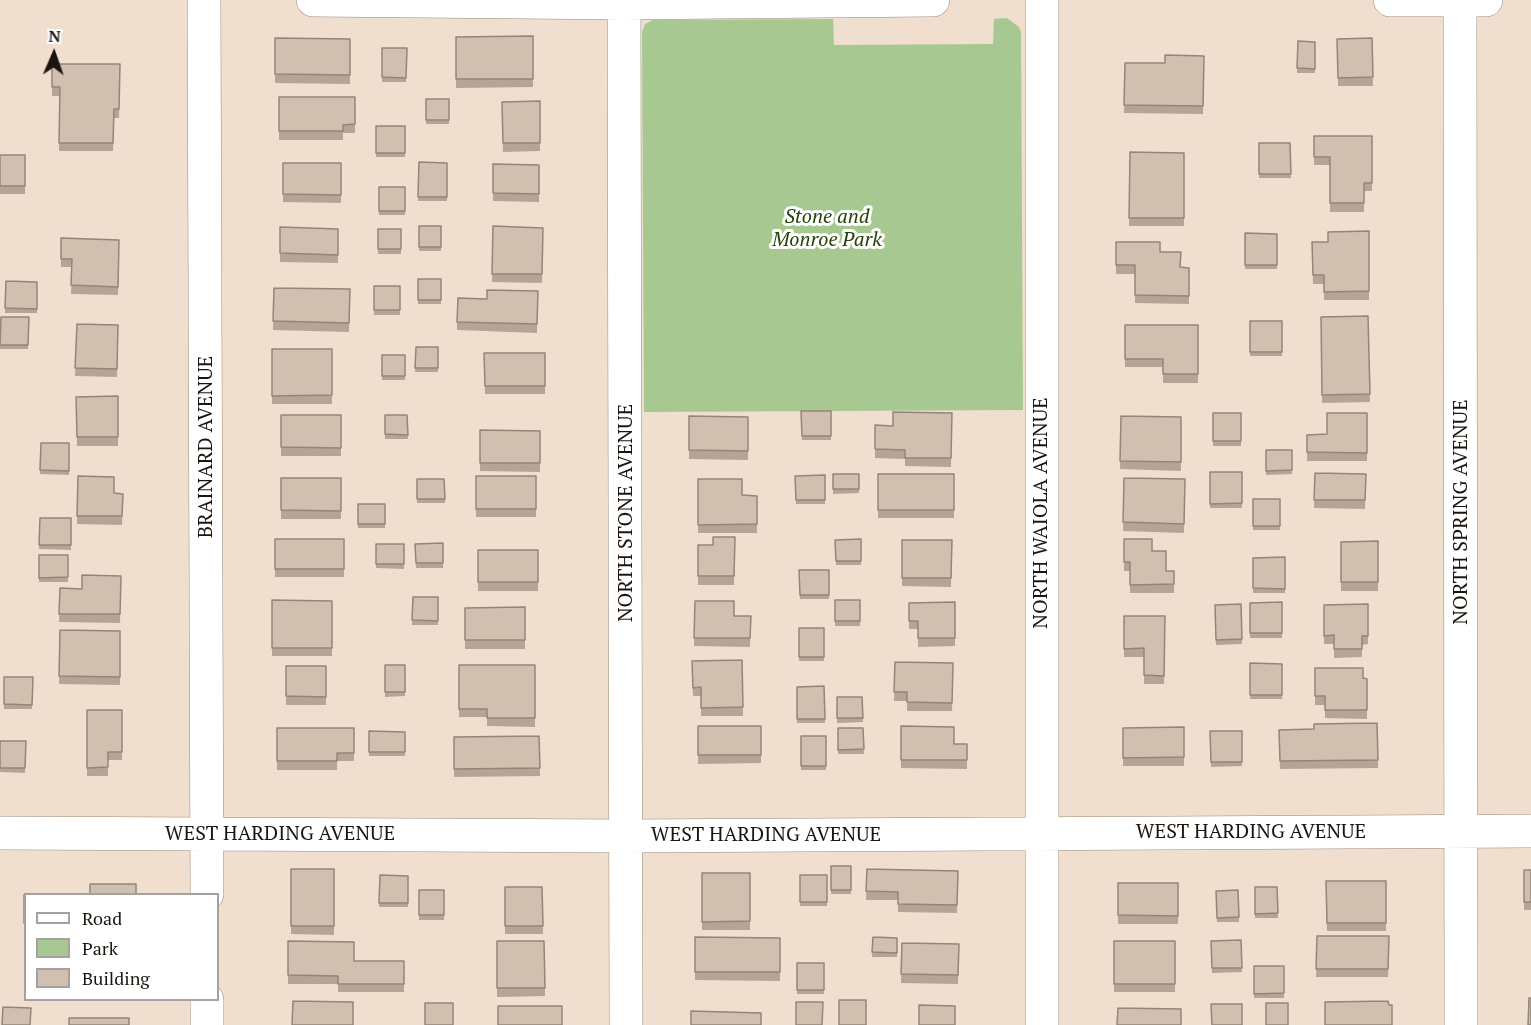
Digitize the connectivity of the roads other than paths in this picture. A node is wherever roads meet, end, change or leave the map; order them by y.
1 (204, 0) edge
2 (313, 0) edge
3 (933, 0) edge
4 (1042, 0) edge
5 (1390, 0) edge
6 (1460, 0) edge
7 (1486, 0) edge
8 (624, 2) edge
9 (1461, 831) junction
10 (1531, 831) edge
11 (0, 833) edge
12 (207, 833) junction
13 (1041, 834) junction
14 (627, 836) junction
15 (207, 893) edge
16 (207, 1001) edge
17 (207, 1025) edge
18 (626, 1025) edge
19 (1042, 1025) edge
20 (1461, 1025) edge

1 - 12 street, BRAINARD AVENUE
2 - 8 street
3 - 8 street
4 - 13 street, NORTH WAIOLA AVENUE
5 - 6 street
6 - 7 street
6 - 9 street, NORTH SPRING AVENUE
8 - 14 street, NORTH STONE AVENUE
9 - 10 street, WEST HARDING AVENUE
9 - 13 street, WEST HARDING AVENUE
9 - 20 street, NORTH SPRING AVENUE
11 - 12 street, WEST HARDING AVENUE
12 - 14 street, WEST HARDING AVENUE
12 - 15 street, BRAINARD AVENUE
13 - 14 street, WEST HARDING AVENUE
13 - 19 street, NORTH WAIOLA AVENUE
14 - 18 street, NORTH STONE AVENUE
16 - 17 street

